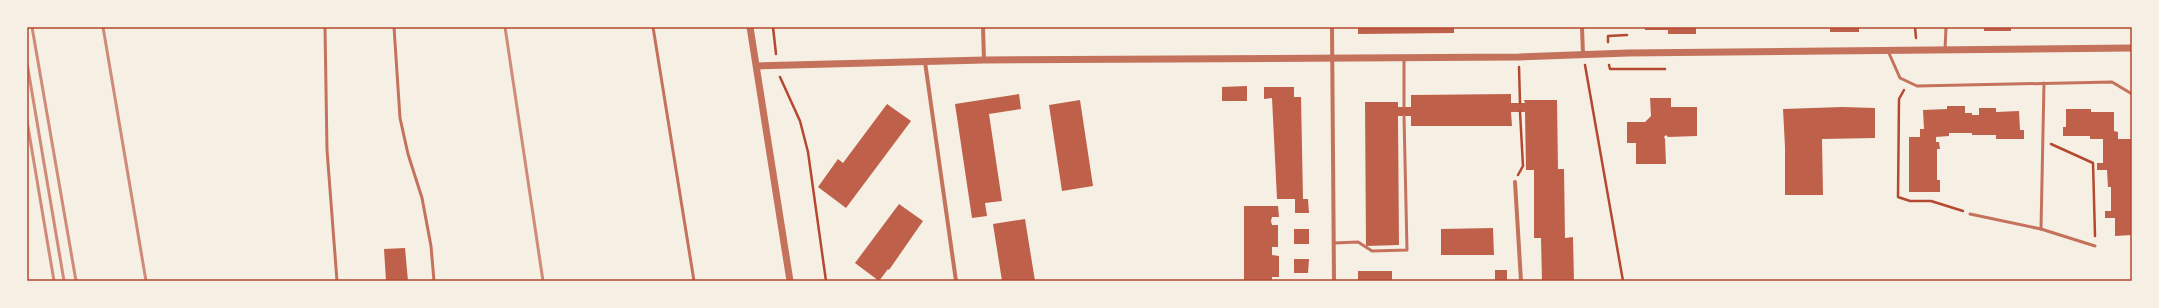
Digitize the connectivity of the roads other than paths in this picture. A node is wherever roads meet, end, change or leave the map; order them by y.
1 (325, 27) edge
2 (394, 27) edge
3 (653, 27) edge
4 (750, 27) edge
5 (983, 27) edge
6 (1332, 27) edge
7 (1582, 27) edge
8 (1946, 27) edge
9 (2132, 48) edge
10 (1945, 50) junction
11 (1888, 51) junction
12 (1583, 54) junction
13 (1404, 57) junction
14 (1332, 58) junction
15 (984, 60) junction
16 (925, 62) junction
17 (757, 66) junction
18 (2044, 83) junction
19 (2132, 94) edge
20 (1404, 107) dead end
21 (1404, 116) dead end
22 (1515, 182) road end
23 (1970, 214) road end
24 (2041, 230) junction
25 (1334, 243) junction
26 (2095, 246) road end
27 (337, 281) edge
28 (434, 281) edge
29 (694, 281) edge
30 (790, 281) edge
31 (956, 281) edge
32 (1334, 281) edge
33 (1521, 281) edge

1 - 27 lane
2 - 28 lane
3 - 29 lane
4 - 17 street
5 - 15 street
6 - 14 street
7 - 12 street
8 - 10 lane
9 - 10 street
10 - 11 street
11 - 12 street
11 - 18 lane
12 - 13 street
13 - 14 street
13 - 20 lane
14 - 15 street
14 - 25 street
15 - 16 street
16 - 17 street
16 - 31 street
17 - 30 street
18 - 19 lane
18 - 24 lane
21 - 25 lane
22 - 33 street
23 - 24 lane
24 - 26 lane
25 - 32 street

